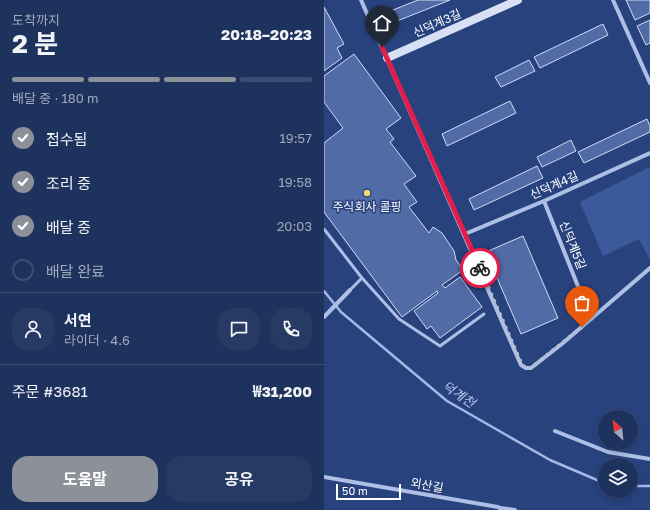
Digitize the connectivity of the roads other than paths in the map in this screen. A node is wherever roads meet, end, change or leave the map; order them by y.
1 (361, 0) edge
2 (518, 0) edge
3 (613, 0) edge
4 (387, 58) junction
5 (650, 83) edge
6 (650, 153) edge
7 (544, 201) junction
8 (324, 229) edge
9 (465, 234) junction
10 (650, 268) edge
11 (362, 278) junction
12 (350, 290) joint
13 (484, 314) dead end
14 (324, 317) edge
15 (591, 319) junction
16 (555, 431) dead end
17 (650, 459) edge
18 (324, 477) edge
19 (498, 507) junction
20 (503, 510) edge
21 (515, 510) edge

1 - 4 street
2 - 4 street, 신덕계3길
3 - 5 street
4 - 9 street
6 - 7 street, 신덕계4길
7 - 9 street, 신덕계4길
7 - 15 street, 신덕계5길
8 - 11 lane
9 - 15 street
10 - 15 street
11 - 12 lane
11 - 13 lane
12 - 14 street
16 - 17 street
18 - 19 street, 외산길
19 - 20 street, 외산길
19 - 21 street

